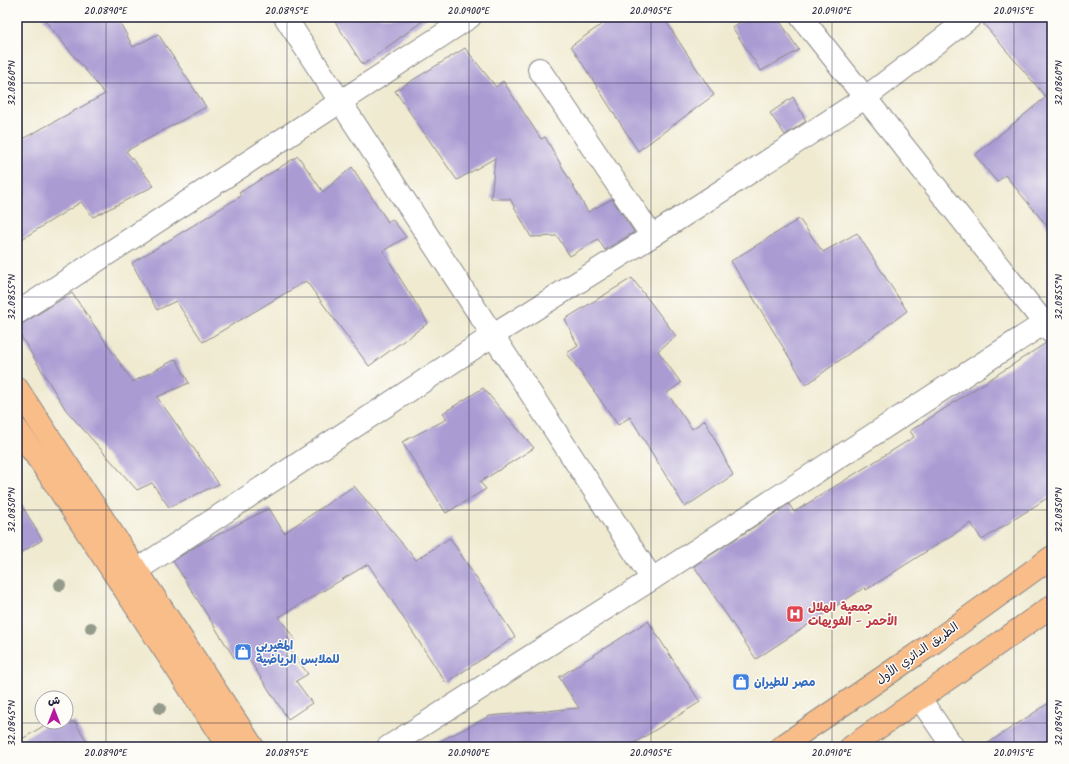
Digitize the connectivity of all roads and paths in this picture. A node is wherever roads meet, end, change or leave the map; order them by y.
1 (285, 17) edge
2 (470, 17) edge
3 (801, 17) edge
4 (971, 17) edge
5 (539, 69) dead end
6 (866, 96) junction
7 (339, 102) junction
8 (652, 236) junction
9 (17, 313) edge
10 (1049, 325) edge
11 (492, 336) junction
12 (17, 388) edge
13 (17, 429) edge
14 (1052, 557) edge
15 (137, 570) junction
16 (652, 579) junction
17 (1052, 606) edge
18 (920, 699) junction
19 (228, 747) edge
20 (253, 747) edge
21 (388, 747) edge
22 (781, 747) edge
23 (851, 747) edge
24 (953, 747) edge

1 - 7 street
2 - 7 street
3 - 6 street
4 - 6 street
5 - 8 street
6 - 8 street
6 - 10 street
7 - 9 street
7 - 11 street
8 - 11 street
10 - 16 street
11 - 15 street
11 - 16 street
12 - 15 main road
13 - 19 main road
14 - 22 main road, الطريق الدائري الأول
15 - 20 main road
16 - 21 street
17 - 18 main road
18 - 23 main road
18 - 24 street

